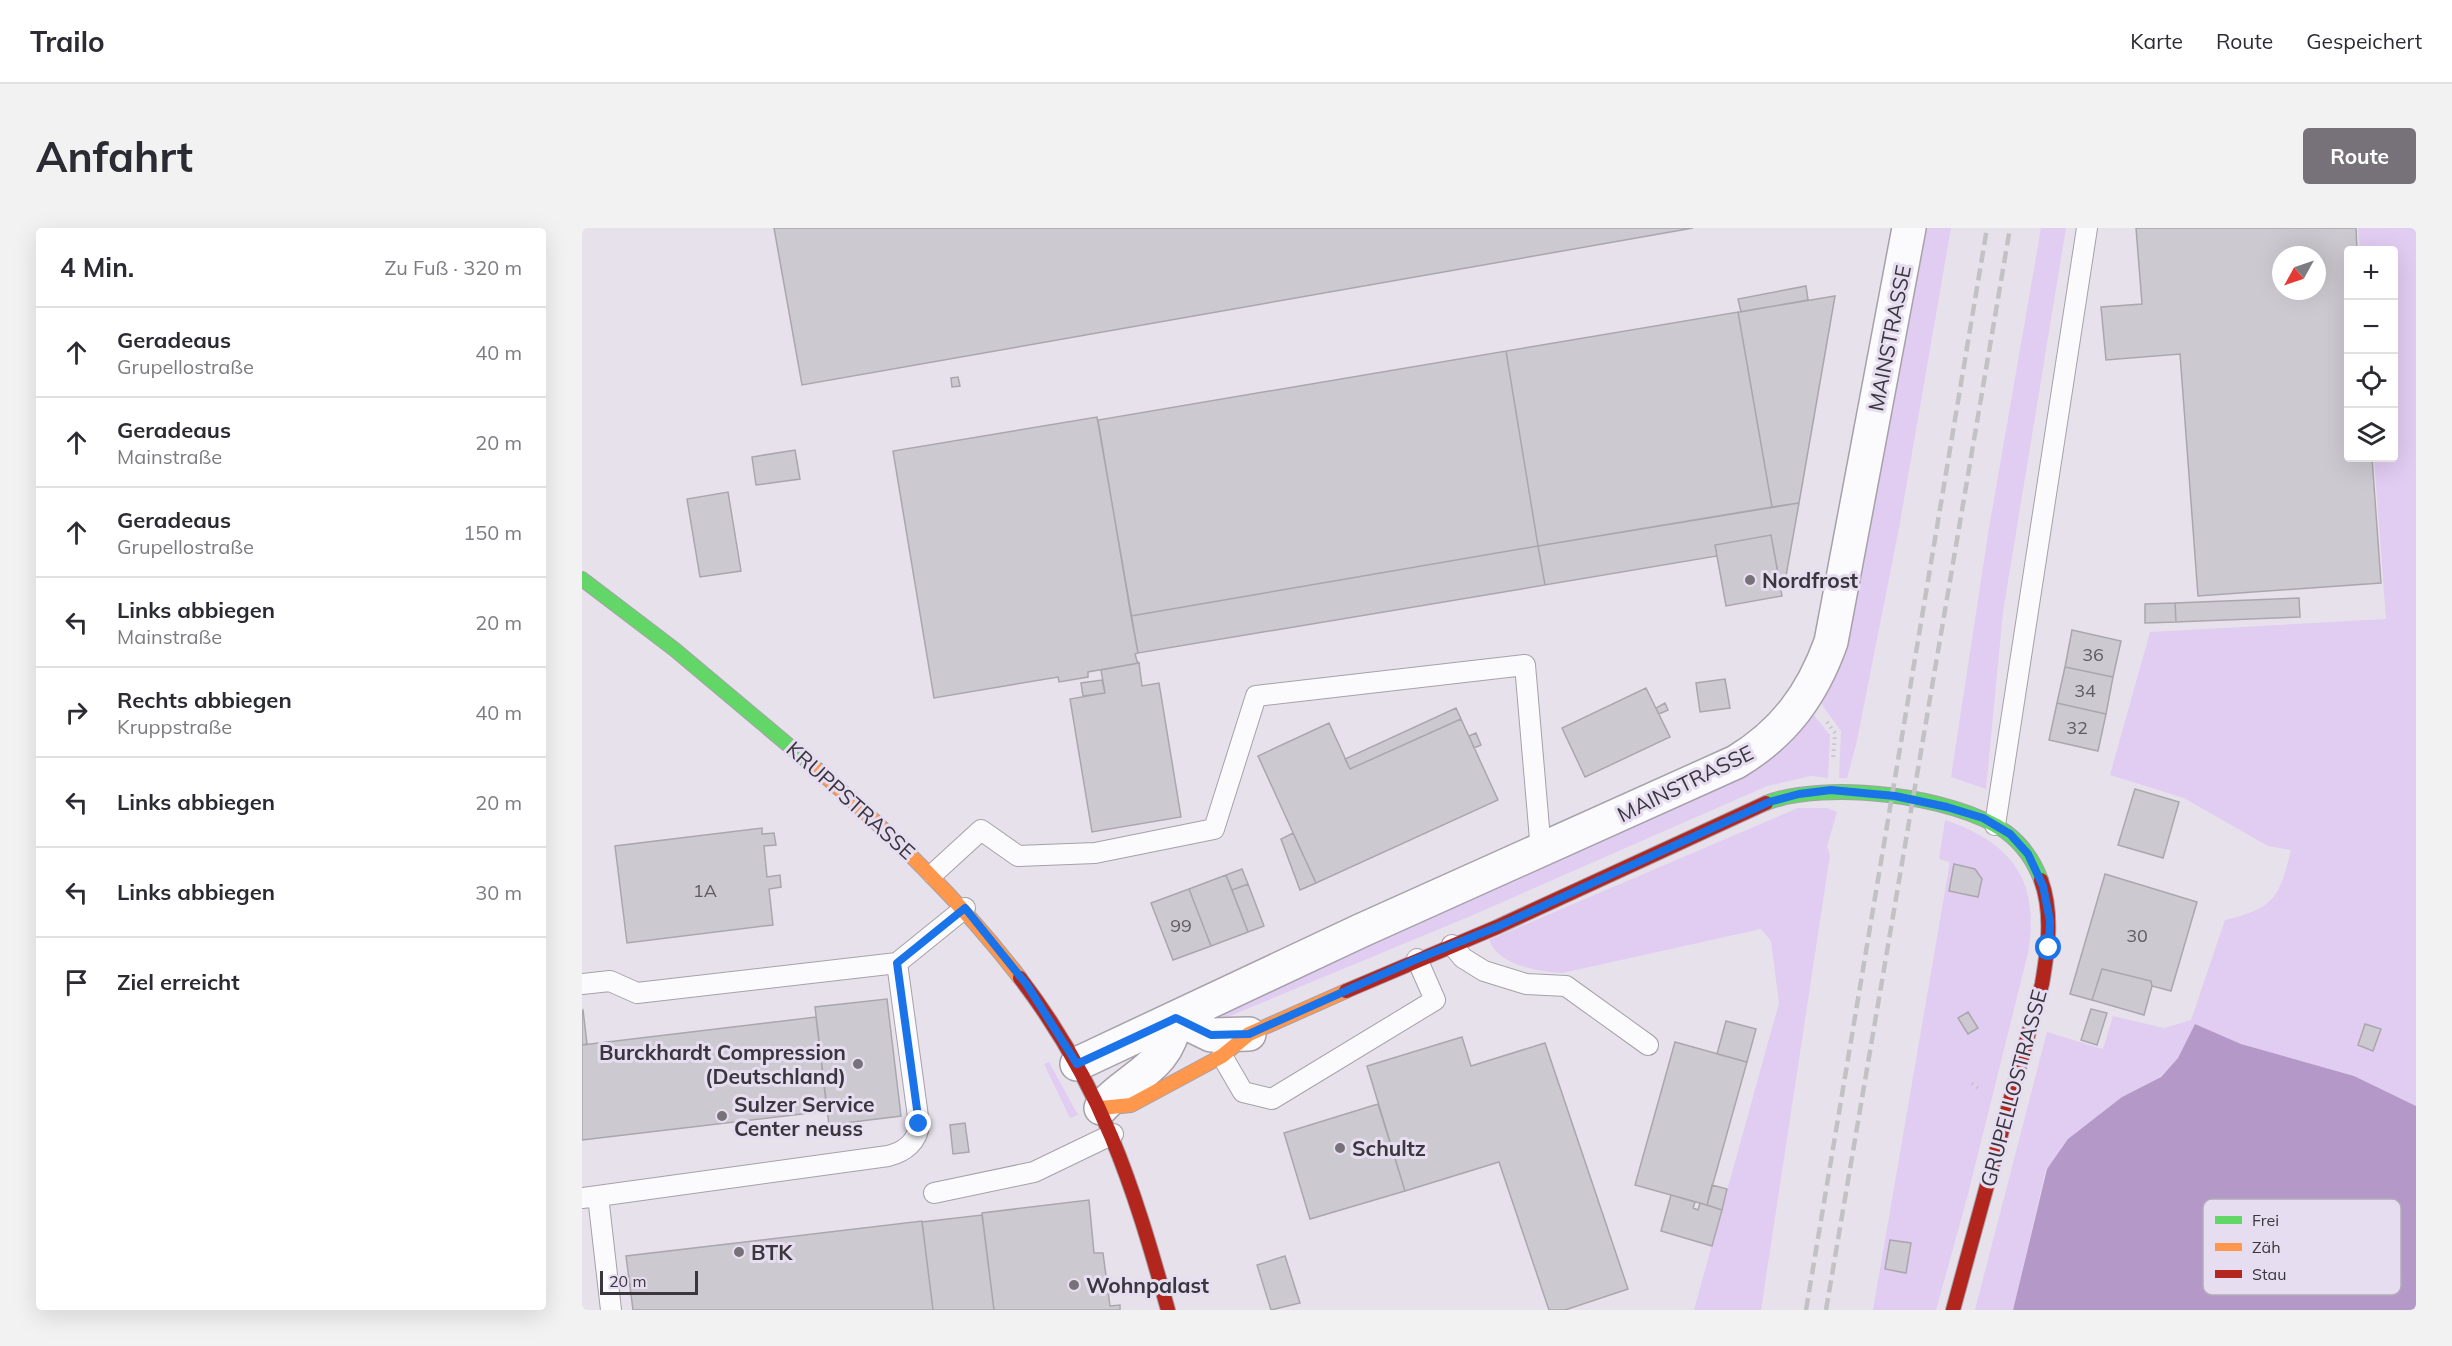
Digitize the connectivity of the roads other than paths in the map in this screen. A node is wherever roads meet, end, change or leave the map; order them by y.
1 (1909, 228) edge
2 (2087, 228) edge
3 (582, 579) edge
4 (1995, 825) junction
5 (1541, 851) junction
6 (933, 874) junction
7 (965, 908) junction
8 (1452, 945) junction
9 (1417, 959) junction
10 (897, 963) junction
11 (582, 984) edge
12 (1176, 1018) junction
13 (1249, 1034) junction
14 (1648, 1045) dead end
15 (1222, 1056) junction
16 (1077, 1064) junction
17 (1107, 1121) junction
18 (934, 1193) dead end
19 (590, 1197) edge
20 (611, 1310) edge
21 (1168, 1310) edge
22 (1953, 1310) edge

1 - 5 street, MAINSTRASSE
2 - 4 lane
3 - 6 street, KRUPPSTRASSE
4 - 8 street, GRUPELLOSTRASSE
4 - 22 street, GRUPELLOSTRASSE
5 - 6 lane
5 - 12 street, MAINSTRASSE
6 - 7 street, KRUPPSTRASSE
7 - 10 lane
7 - 16 street, KRUPPSTRASSE
8 - 9 street
8 - 14 lane
9 - 13 street
9 - 15 lane
10 - 11 lane
10 - 19 lane
12 - 13 street
12 - 16 street, MAINSTRASSE
12 - 17 street
13 - 15 street
15 - 17 street
16 - 17 street
17 - 18 lane
17 - 21 street
19 - 20 lane

